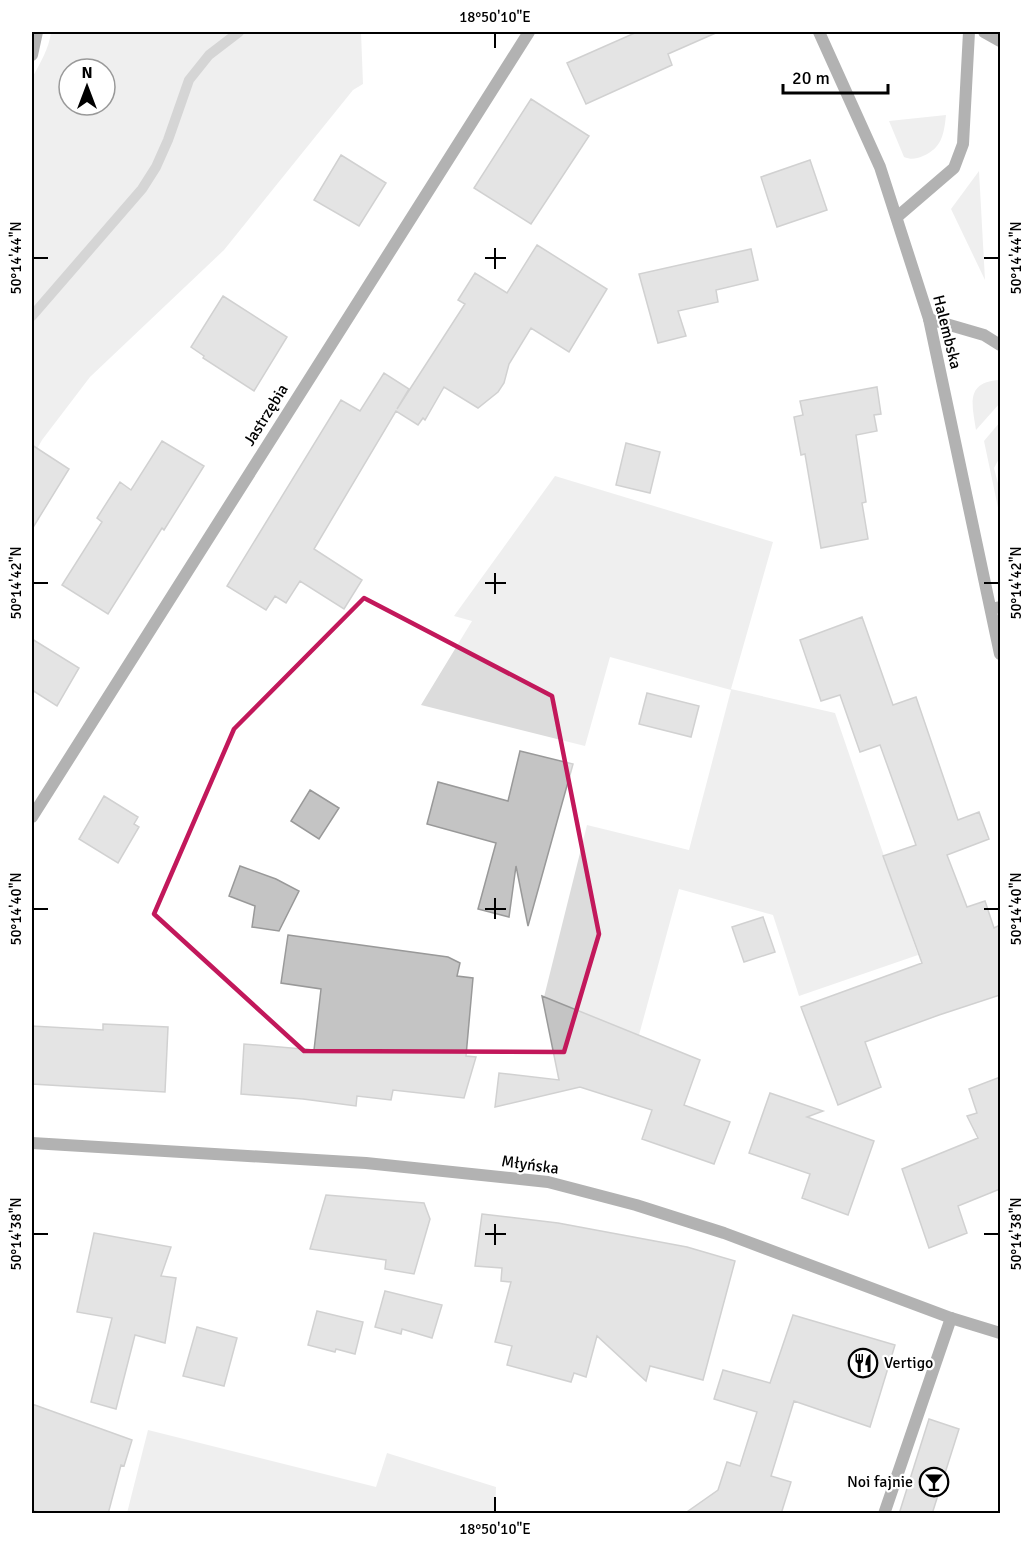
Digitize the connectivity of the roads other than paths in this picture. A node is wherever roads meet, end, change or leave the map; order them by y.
1 (37, 32) edge
2 (529, 32) edge
3 (819, 32) edge
4 (969, 32) edge
5 (984, 32) edge
6 (1000, 41) edge
7 (32, 55) edge
8 (897, 217) junction
9 (929, 319) junction
10 (1000, 345) edge
11 (996, 608) edge
12 (1000, 654) edge
13 (32, 817) edge
14 (32, 1143) edge
15 (951, 1318) junction
16 (1000, 1333) edge
17 (884, 1514) edge

1 - 7 street
2 - 13 street, Jastrzębia
3 - 8 street, Halembska
4 - 8 street
5 - 6 street
8 - 9 street, Halembska
9 - 10 street
9 - 11 street, Halembska
11 - 12 street, Halembska
14 - 15 street, Młyńska
15 - 16 street, Młyńska
15 - 17 street

